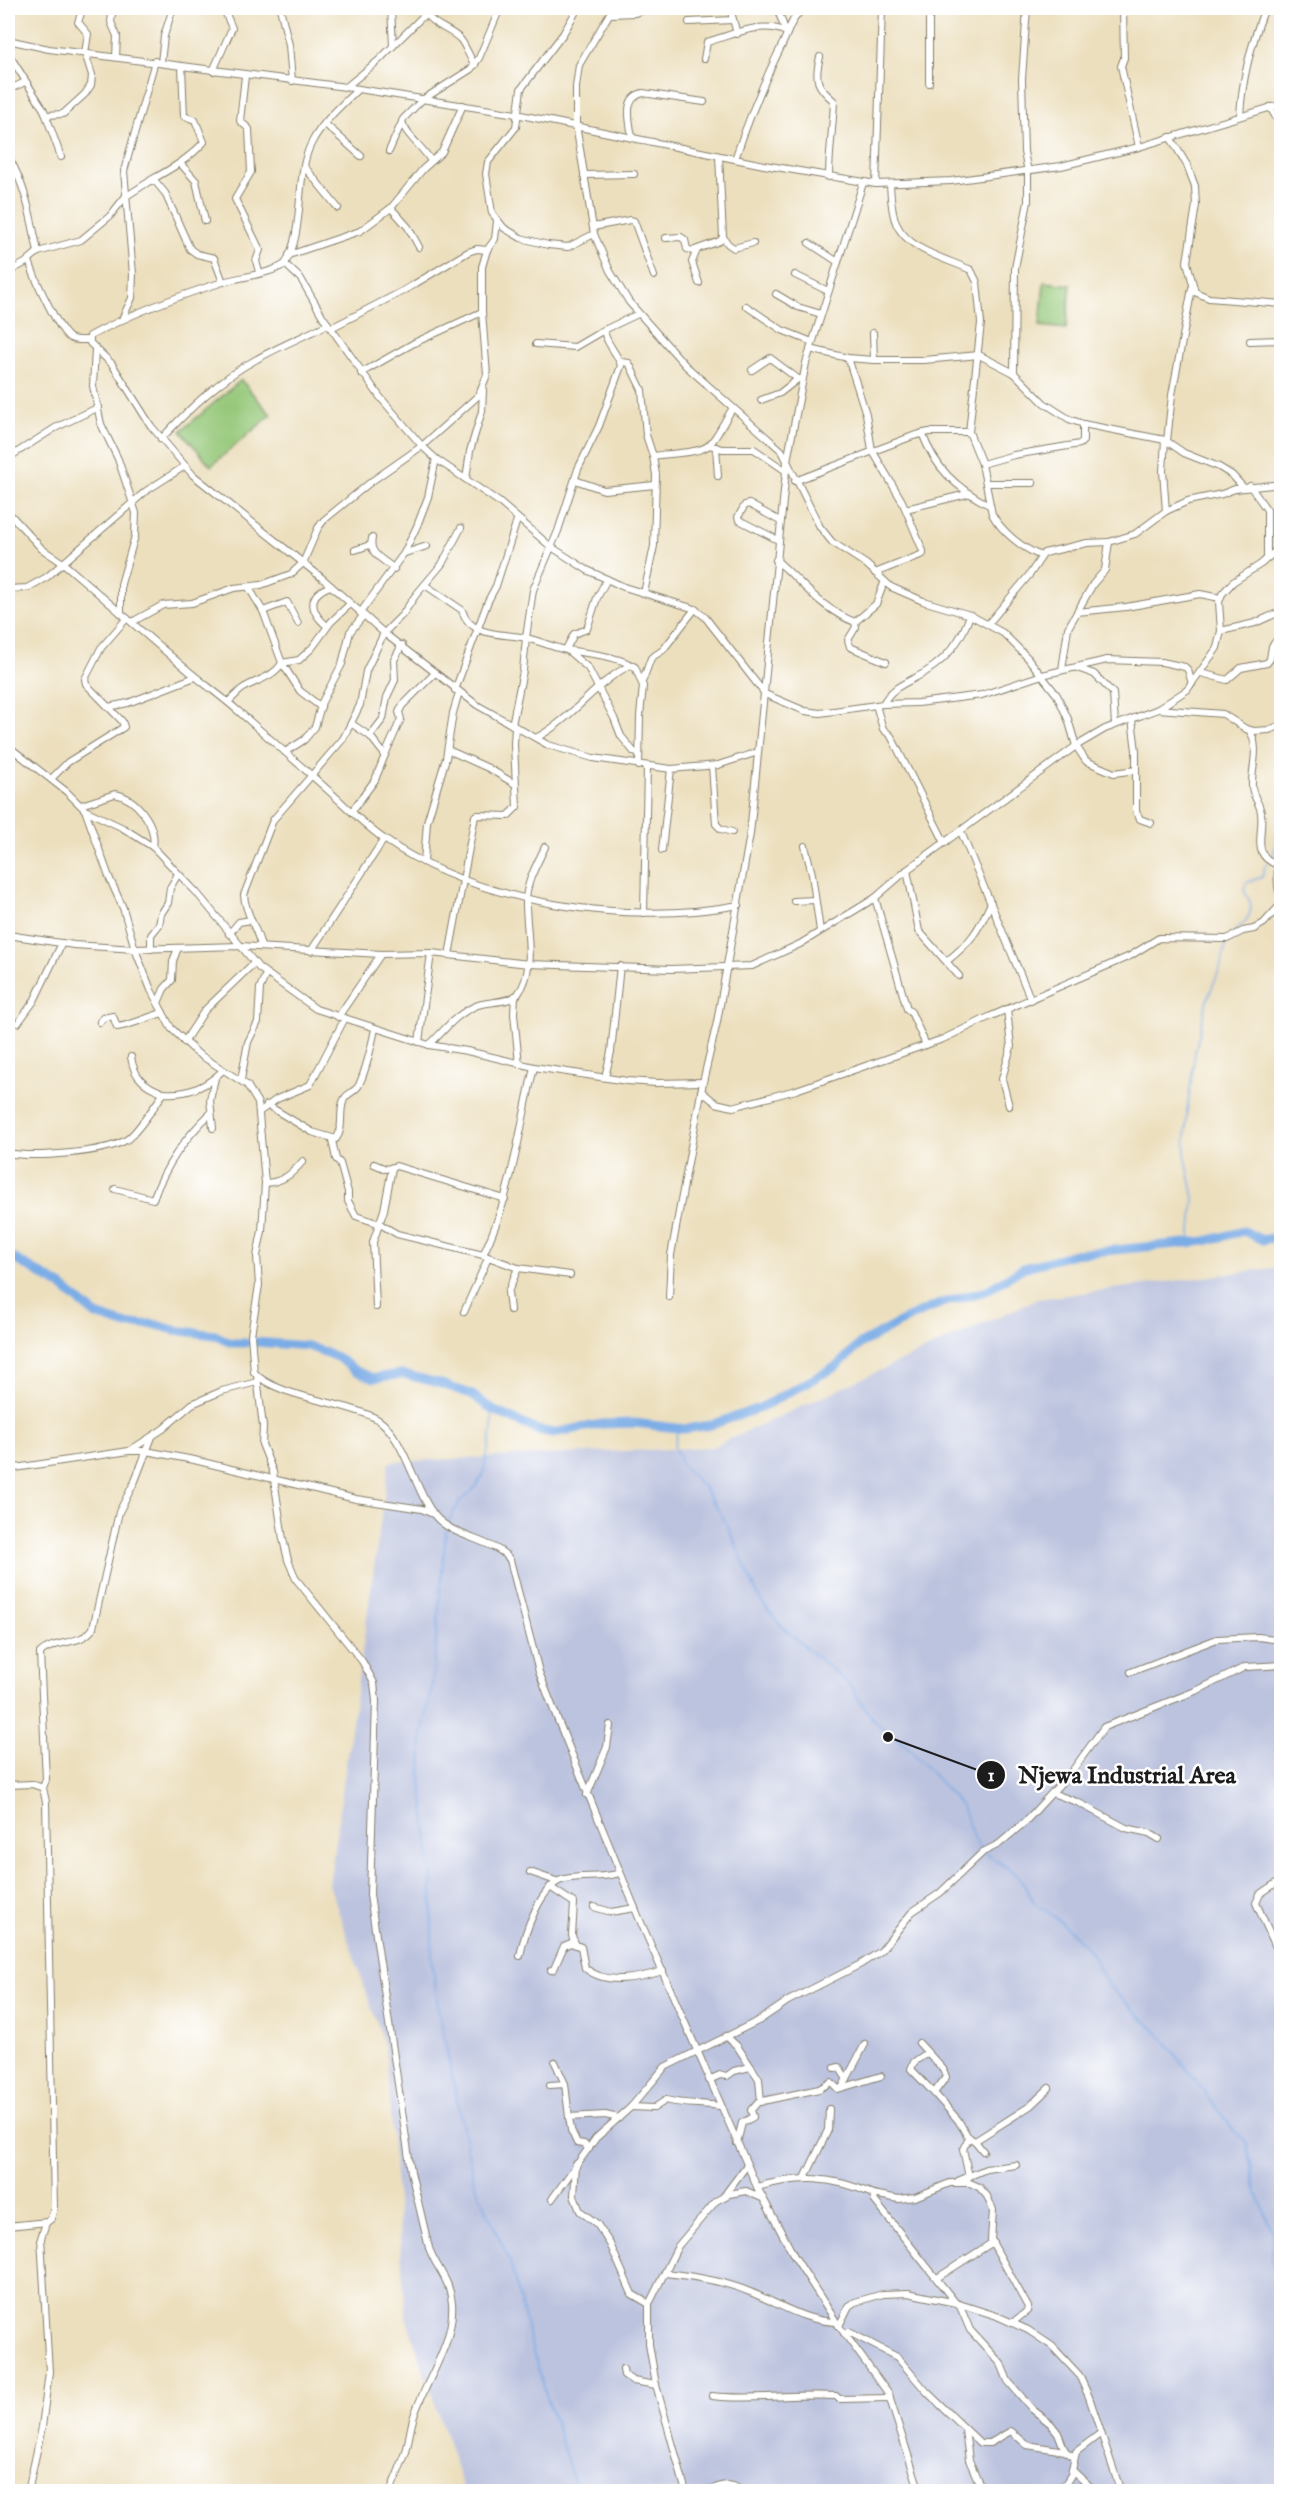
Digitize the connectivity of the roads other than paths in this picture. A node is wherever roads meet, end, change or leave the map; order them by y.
1 (83, 8) edge
2 (113, 8) edge
3 (173, 8) edge
4 (232, 8) edge
5 (280, 8) edge
6 (391, 8) edge
7 (431, 8) edge
8 (500, 8) edge
9 (578, 8) edge
10 (648, 8) edge
11 (730, 8) edge
12 (777, 8) edge
13 (804, 8) edge
14 (882, 8) edge
15 (932, 8) edge
16 (1027, 8) edge
17 (1123, 8) edge
18 (1265, 8) edge
19 (424, 10) edge
20 (611, 11) edge
21 (8, 16) edge
22 (733, 20) junction
23 (689, 22) dead end
24 (786, 32) junction
25 (737, 34) junction
26 (8, 40) edge
27 (393, 46) junction
28 (8, 53) edge
29 (85, 53) junction
30 (116, 57) junction
31 (820, 57) dead end
32 (704, 58) dead end
33 (158, 62) junction
34 (475, 65) junction
35 (182, 66) junction
36 (213, 71) junction
37 (245, 76) junction
38 (292, 81) junction
39 (25, 82) junction
40 (929, 83) dead end
41 (346, 87) junction
42 (358, 89) junction
43 (8, 90) edge
44 (422, 100) junction
45 (704, 102) dead end
46 (1281, 104) edge
47 (463, 105) junction
48 (1270, 107) junction
49 (516, 114) junction
50 (47, 116) junction
51 (1240, 116) junction
52 (402, 122) junction
53 (325, 124) junction
54 (576, 125) junction
55 (1281, 128) edge
56 (1170, 137) junction
57 (632, 138) junction
58 (1138, 147) junction
59 (389, 151) dead end
60 (8, 156) edge
61 (361, 156) dead end
62 (719, 156) junction
63 (61, 157) dead end
64 (735, 159) junction
65 (431, 161) junction
66 (180, 164) junction
67 (304, 166) junction
68 (1028, 172) junction
69 (634, 174) dead end
70 (585, 175) junction
71 (829, 177) junction
72 (150, 181) junction
73 (863, 183) junction
74 (876, 184) junction
75 (890, 185) junction
76 (125, 197) junction
77 (338, 208) dead end
78 (391, 208) junction
79 (205, 221) dead end
80 (497, 221) junction
81 (594, 231) junction
82 (723, 237) junction
83 (666, 238) dead end
84 (753, 243) dead end
85 (809, 243) dead end
86 (419, 247) dead end
87 (487, 250) junction
88 (697, 250) junction
89 (38, 252) junction
90 (289, 255) junction
91 (29, 260) junction
92 (838, 262) junction
93 (285, 264) junction
94 (8, 271) edge
95 (260, 272) junction
96 (795, 275) dead end
97 (654, 276) dead end
98 (223, 282) junction
99 (699, 283) dead end
100 (1192, 288) junction
101 (828, 291) junction
102 (776, 294) dead end
103 (8, 298) edge
104 (1281, 304) edge
105 (746, 306) dead end
106 (482, 312) junction
107 (638, 314) junction
108 (821, 314) junction
109 (123, 318) junction
110 (330, 326) junction
111 (604, 330) junction
112 (873, 333) dead end
113 (89, 340) junction
114 (1281, 340) edge
115 (1250, 341) dead end
116 (536, 344) dead end
117 (811, 346) junction
118 (94, 349) junction
119 (979, 355) junction
120 (848, 358) junction
121 (874, 360) junction
122 (621, 362) junction
123 (752, 370) dead end
124 (361, 373) junction
125 (1014, 373) junction
126 (800, 379) junction
127 (483, 390) junction
128 (761, 400) dead end
129 (99, 407) junction
130 (733, 408) junction
131 (1083, 424) junction
132 (969, 432) junction
133 (922, 433) junction
134 (161, 439) junction
135 (1166, 440) junction
136 (422, 446) junction
137 (713, 446) junction
138 (872, 450) junction
139 (653, 456) junction
140 (8, 458) edge
141 (436, 459) junction
142 (787, 461) junction
143 (982, 464) junction
144 (185, 466) junction
145 (8, 471) edge
146 (786, 471) junction
147 (718, 476) dead end
148 (466, 479) junction
149 (575, 480) junction
150 (795, 481) junction
151 (986, 483) junction
152 (1033, 483) dead end
153 (1281, 484) edge
154 (655, 485) junction
155 (1246, 487) junction
156 (967, 494) junction
157 (133, 502) junction
158 (989, 505) junction
159 (906, 509) junction
160 (1166, 511) junction
161 (8, 512) edge
162 (517, 520) junction
163 (780, 521) junction
164 (461, 528) dead end
165 (778, 540) junction
166 (1109, 542) junction
167 (1281, 545) edge
168 (427, 546) dead end
169 (550, 546) junction
170 (355, 550) dead end
171 (404, 554) junction
172 (1041, 556) junction
173 (1267, 558) junction
174 (776, 560) junction
175 (63, 563) junction
176 (303, 563) junction
177 (394, 569) junction
178 (875, 573) junction
179 (607, 579) junction
180 (884, 583) junction
181 (425, 585) junction
182 (331, 586) junction
183 (249, 588) junction
184 (8, 589) edge
185 (644, 593) junction
186 (1220, 598) junction
187 (350, 604) junction
188 (695, 609) junction
189 (263, 611) junction
190 (1281, 611) edge
191 (1077, 612) junction
192 (121, 613) junction
193 (362, 614) junction
194 (970, 615) junction
195 (129, 620) junction
196 (298, 622) dead end
197 (855, 622) junction
198 (988, 624) junction
199 (327, 626) junction
200 (478, 628) junction
201 (1221, 631) junction
202 (384, 633) junction
203 (1281, 634) edge
204 (526, 638) junction
205 (402, 645) junction
206 (566, 649) junction
207 (886, 662) dead end
208 (282, 663) junction
209 (632, 665) junction
210 (1074, 668) junction
211 (1062, 670) junction
212 (435, 673) junction
213 (1201, 673) junction
214 (1042, 675) junction
215 (195, 676) junction
216 (643, 680) junction
217 (1192, 684) junction
218 (598, 689) junction
219 (457, 691) junction
220 (765, 694) junction
221 (228, 702) junction
222 (879, 705) junction
223 (108, 707) junction
224 (321, 707) junction
225 (1158, 709) junction
226 (1132, 719) junction
227 (352, 724) junction
228 (1115, 725) junction
229 (1281, 725) edge
230 (514, 726) junction
231 (1249, 730) junction
232 (370, 736) junction
233 (536, 738) junction
234 (8, 746) edge
235 (1076, 746) junction
236 (448, 750) junction
237 (285, 752) junction
238 (758, 752) junction
239 (639, 754) junction
240 (385, 755) junction
241 (643, 766) junction
242 (712, 766) junction
243 (671, 769) junction
244 (1136, 770) junction
245 (311, 776) junction
246 (51, 779) junction
247 (515, 784) junction
248 (83, 808) junction
249 (352, 812) junction
250 (1151, 823) dead end
251 (961, 831) junction
252 (732, 832) dead end
253 (384, 839) junction
254 (945, 843) junction
255 (806, 846) dead end
256 (545, 847) dead end
257 (153, 848) junction
258 (662, 850) dead end
259 (1281, 857) edge
260 (424, 862) junction
261 (1278, 865) junction
262 (907, 870) junction
263 (178, 874) junction
264 (462, 878) junction
265 (526, 898) junction
266 (875, 898) junction
267 (1281, 899) edge
268 (815, 900) junction
269 (794, 901) dead end
270 (991, 903) junction
271 (1281, 903) edge
272 (739, 905) junction
273 (644, 913) junction
274 (250, 920) junction
275 (820, 931) junction
276 (230, 934) junction
277 (8, 935) edge
278 (62, 943) junction
279 (240, 946) junction
280 (261, 947) junction
281 (178, 948) junction
282 (135, 949) junction
283 (151, 949) junction
284 (311, 951) junction
285 (430, 953) junction
286 (381, 954) junction
287 (449, 954) junction
288 (947, 961) junction
289 (254, 963) junction
290 (529, 964) junction
291 (620, 966) junction
292 (726, 969) junction
293 (266, 974) junction
294 (959, 976) dead end
295 (515, 996) junction
296 (1031, 1000) junction
297 (158, 1003) junction
298 (1007, 1009) junction
299 (163, 1013) junction
300 (341, 1018) junction
301 (99, 1022) dead end
302 (18, 1023) dead end
303 (375, 1029) junction
304 (184, 1042) junction
305 (419, 1042) junction
306 (429, 1045) junction
307 (926, 1045) junction
308 (131, 1057) dead end
309 (519, 1064) junction
310 (534, 1067) junction
311 (222, 1071) junction
312 (604, 1077) junction
313 (215, 1078) junction
314 (241, 1080) junction
315 (703, 1082) junction
316 (701, 1091) junction
317 (164, 1093) junction
318 (267, 1105) junction
319 (1009, 1106) dead end
320 (259, 1112) junction
321 (212, 1113) junction
322 (213, 1128) dead end
323 (332, 1140) junction
324 (8, 1153) edge
325 (303, 1161) dead end
326 (374, 1164) dead end
327 (392, 1168) junction
328 (265, 1183) junction
329 (115, 1189) dead end
330 (505, 1199) junction
331 (380, 1224) junction
332 (485, 1256) junction
333 (518, 1268) junction
334 (570, 1275) dead end
335 (669, 1297) dead end
336 (376, 1307) dead end
337 (510, 1310) dead end
338 (464, 1312) dead end
339 (257, 1379) junction
340 (152, 1437) junction
341 (129, 1451) junction
342 (146, 1451) junction
343 (8, 1469) edge
344 (274, 1479) junction
345 (433, 1514) junction
346 (1281, 1640) edge
347 (1281, 1665) edge
348 (1131, 1672) dead end
349 (610, 1725) dead end
350 (8, 1785) edge
351 (43, 1788) junction
352 (1052, 1793) junction
353 (587, 1795) junction
354 (1159, 1839) dead end
355 (530, 1872) dead end
356 (620, 1872) junction
357 (1281, 1879) edge
358 (556, 1881) junction
359 (550, 1887) junction
360 (594, 1907) dead end
361 (635, 1908) junction
362 (575, 1943) junction
363 (520, 1956) dead end
364 (1281, 1960) edge
365 (551, 1970) dead end
366 (663, 1971) junction
367 (726, 2036) junction
368 (920, 2043) dead end
369 (865, 2044) dead end
370 (697, 2050) junction
371 (927, 2053) junction
372 (555, 2062) dead end
373 (750, 2067) junction
374 (835, 2068) dead end
375 (881, 2076) dead end
376 (847, 2079) junction
377 (709, 2080) junction
378 (565, 2084) junction
379 (550, 2085) dead end
380 (842, 2086) junction
381 (1049, 2088) dead end
382 (934, 2093) junction
383 (761, 2102) junction
384 (720, 2106) junction
385 (631, 2107) junction
386 (829, 2109) dead end
387 (569, 2117) junction
388 (619, 2118) junction
389 (972, 2139) junction
390 (737, 2143) junction
391 (589, 2149) junction
392 (983, 2151) dead end
393 (576, 2164) junction
394 (747, 2165) junction
395 (1016, 2165) dead end
396 (969, 2177) junction
397 (805, 2178) junction
398 (951, 2183) junction
399 (757, 2187) junction
400 (873, 2194) junction
401 (723, 2197) junction
402 (762, 2198) junction
403 (892, 2198) junction
404 (552, 2199) dead end
405 (884, 2211) junction
406 (47, 2222) junction
407 (8, 2226) edge
408 (993, 2242) junction
409 (665, 2273) junction
410 (937, 2278) junction
411 (957, 2303) junction
412 (649, 2304) junction
413 (1012, 2323) junction
414 (837, 2324) junction
415 (844, 2333) junction
416 (623, 2369) dead end
417 (656, 2385) junction
418 (711, 2396) dead end
419 (890, 2398) junction
420 (965, 2430) junction
421 (1101, 2433) junction
422 (1065, 2451) junction
423 (1074, 2457) junction
424 (1072, 2470) junction
425 (28, 2492) edge
426 (390, 2492) edge
427 (686, 2492) edge
428 (708, 2492) edge
429 (743, 2492) edge
430 (920, 2492) edge
431 (983, 2492) edge
432 (1060, 2492) edge
433 (1095, 2492) edge
434 (1121, 2492) edge

1 - 29 street
2 - 30 street
3 - 33 street
4 - 36 street
5 - 38 street
6 - 27 street
7 - 19 street
8 - 34 street
9 - 49 street
10 - 20 street
11 - 22 street
12 - 24 street
13 - 24 street
14 - 74 street
15 - 40 street
16 - 68 street
17 - 58 street
18 - 51 street
19 - 27 street
19 - 34 street
20 - 54 street
21 - 26 street
22 - 23 street
22 - 25 street
24 - 25 street
24 - 64 street
25 - 32 street
26 - 29 street
27 - 41 street
28 - 39 street
29 - 30 street
29 - 50 street
30 - 33 street
31 - 71 street
33 - 35 street
33 - 76 street
34 - 44 street
35 - 36 street
35 - 66 street
36 - 37 street
37 - 38 street
37 - 95 street
38 - 41 street
39 - 43 street
39 - 50 street
41 - 42 street
42 - 44 street
42 - 53 street
44 - 47 street
44 - 52 street
45 - 57 street
46 - 48 street
47 - 49 street
47 - 65 street
48 - 51 street
48 - 55 street
49 - 54 street
49 - 80 street
50 - 63 street
51 - 56 street
52 - 59 street
52 - 65 street
53 - 61 street
53 - 67 street
54 - 57 street
54 - 70 street
56 - 58 street
56 - 100 street
57 - 62 street
58 - 68 street
60 - 89 street
62 - 64 street
62 - 82 street
64 - 71 street
65 - 78 street
66 - 72 street
66 - 79 street
67 - 77 street
67 - 90 street
68 - 75 street
68 - 125 street
69 - 70 street
70 - 81 street
71 - 73 street
72 - 76 street
72 - 98 street
73 - 74 street
73 - 92 street
74 - 75 street
75 - 119 street
76 - 89 street
76 - 109 street
78 - 86 street
78 - 90 street
80 - 81 street
80 - 87 street
81 - 97 street
81 - 107 street
82 - 84 street
82 - 88 street
83 - 88 street
85 - 92 street
87 - 106 street
87 - 110 street
88 - 99 street
89 - 91 street
90 - 93 street
91 - 94 street
91 - 113 street
92 - 101 street
93 - 95 street
93 - 110 street
94 - 103 street
95 - 98 street
96 - 101 street
98 - 109 street
100 - 104 street
100 - 135 street
101 - 108 street
102 - 108 street
105 - 117 street
106 - 124 street
106 - 127 street
107 - 111 street
107 - 130 street
108 - 117 street
109 - 113 street
110 - 124 street
110 - 134 street
111 - 116 street
111 - 122 street
112 - 121 street
113 - 118 street
114 - 115 street
117 - 120 street
117 - 126 street
118 - 129 street
118 - 134 street
119 - 121 street
119 - 125 street
119 - 132 street
120 - 121 street
120 - 138 street
122 - 139 street
122 - 149 street
123 - 126 street
124 - 136 street
125 - 131 street
126 - 128 street
126 - 142 street
127 - 136 street
127 - 148 street
129 - 140 street
129 - 157 street
130 - 137 street
130 - 142 street
131 - 135 street
131 - 143 street
132 - 133 street
132 - 143 street
133 - 138 street
133 - 156 street
134 - 144 street
135 - 155 street
135 - 160 street
136 - 141 street
136 - 176 street
137 - 139 street
137 - 146 street
137 - 147 street
138 - 150 street
138 - 159 street
139 - 154 street
140 - 145 street
141 - 148 street
141 - 171 street
142 - 146 street
142 - 150 street
143 - 151 street
144 - 157 street
144 - 176 street
146 - 163 street
148 - 162 street
149 - 154 street
149 - 169 street
150 - 178 street
151 - 152 street
151 - 158 street
153 - 155 street
154 - 185 street
155 - 160 street
155 - 173 street
156 - 158 street
156 - 159 street
157 - 175 street
157 - 192 street
158 - 172 street
159 - 178 street
160 - 166 street
161 - 175 street
162 - 169 street
162 - 200 street
163 - 165 street
163 - 165 street
164 - 181 street
165 - 174 street
166 - 172 street
166 - 191 street
167 - 173 street
168 - 171 street
169 - 179 street
169 - 204 street
170 - 177 street
171 - 177 street
172 - 198 street
173 - 186 street
174 - 197 street
174 - 220 street
175 - 184 street
175 - 192 street
176 - 182 street
176 - 183 street
177 - 193 street
178 - 180 street
179 - 185 street
179 - 206 street
180 - 194 street
180 - 197 street
181 - 200 street
181 - 202 street
182 - 187 street
182 - 199 street
183 - 189 street
183 - 195 street
185 - 188 street
186 - 191 street
186 - 201 street
187 - 193 street
187 - 199 street
188 - 216 street
188 - 220 street
189 - 196 street
189 - 208 street
190 - 201 street
191 - 211 street
192 - 195 street
193 - 202 street
193 - 224 street
194 - 198 street
194 - 222 street
195 - 215 street
195 - 223 street
197 - 207 street
198 - 214 street
199 - 208 street
200 - 204 street
200 - 219 street
201 - 213 street
202 - 205 street
202 - 227 street
203 - 213 street
204 - 206 street
204 - 230 street
205 - 212 street
205 - 232 street
206 - 209 street
206 - 218 street
208 - 221 street
208 - 224 street
209 - 216 street
209 - 218 street
210 - 211 street
210 - 217 street
210 - 228 street
211 - 214 street
212 - 219 street
212 - 240 street
213 - 217 street
214 - 222 street
214 - 235 street
215 - 221 street
215 - 223 street
216 - 239 street
217 - 225 street
218 - 233 street
218 - 239 street
219 - 230 street
219 - 236 street
220 - 222 street
220 - 238 street
221 - 237 street
222 - 254 street
223 - 246 street
224 - 237 street
225 - 226 street
225 - 231 street
226 - 228 street
226 - 244 street
227 - 232 street
227 - 245 street
228 - 235 street
229 - 231 street
230 - 233 street
230 - 247 street
231 - 261 street
232 - 240 street
233 - 241 street
234 - 246 street
235 - 244 street
235 - 251 street
236 - 247 street
236 - 260 street
237 - 245 street
238 - 242 street
238 - 272 street
239 - 241 street
240 - 249 street
241 - 243 street
241 - 273 street
242 - 243 street
242 - 252 street
243 - 258 street
244 - 250 street
245 - 249 street
245 - 274 street
246 - 248 street
247 - 264 street
248 - 257 street
248 - 257 street
248 - 282 street
249 - 253 street
251 - 254 street
251 - 270 street
253 - 260 street
253 - 284 street
254 - 262 street
255 - 268 street
256 - 265 street
257 - 263 street
259 - 261 street
260 - 264 street
261 - 267 street
262 - 266 street
262 - 288 street
263 - 276 street
263 - 283 street
264 - 265 street
264 - 287 street
265 - 273 street
265 - 290 street
266 - 275 street
266 - 307 street
268 - 269 street
268 - 275 street
270 - 288 street
270 - 296 street
271 - 296 street
272 - 273 street
272 - 292 street
274 - 276 street
274 - 280 street
275 - 292 street
276 - 279 street
277 - 278 street
278 - 282 street
278 - 302 street
279 - 280 street
279 - 281 street
279 - 289 street
280 - 284 street
281 - 283 street
281 - 297 street
282 - 283 street
282 - 297 street
284 - 286 street
285 - 286 street
285 - 287 street
285 - 305 street
286 - 300 street
287 - 290 street
288 - 294 street
289 - 293 street
289 - 304 street
290 - 291 street
290 - 295 street
291 - 292 street
291 - 312 street
292 - 315 street
293 - 300 street
293 - 314 street
295 - 306 street
295 - 309 street
296 - 298 street
297 - 299 street
298 - 307 street
298 - 319 street
299 - 301 street
299 - 304 street
300 - 303 street
300 - 318 street
303 - 305 street
303 - 323 street
304 - 311 street
305 - 306 street
306 - 309 street
307 - 316 street
308 - 317 street
309 - 310 street
310 - 312 street
310 - 330 street
311 - 313 street
311 - 314 street
312 - 315 street
313 - 317 street
313 - 321 street
314 - 320 street
315 - 316 street
316 - 335 street
317 - 324 street
318 - 320 street
318 - 323 street
320 - 328 street
321 - 322 street
321 - 329 street
323 - 331 street
325 - 328 street
326 - 327 street
327 - 330 street
327 - 331 street
328 - 339 street
330 - 332 street
331 - 332 street
331 - 336 street
332 - 333 street
332 - 338 street
333 - 334 street
333 - 337 street
339 - 340 street
339 - 344 street
339 - 345 street
340 - 341 street
340 - 342 street
341 - 342 street
341 - 343 street
342 - 344 street
342 - 351 street
344 - 345 street
344 - 426 street
345 - 353 street
346 - 348 street
347 - 352 street
349 - 353 street
350 - 351 street
351 - 406 street
352 - 354 street
352 - 367 street
353 - 356 street
355 - 358 street
356 - 358 street
356 - 361 street
357 - 364 street
358 - 359 street
359 - 362 street
359 - 363 street
360 - 361 street
361 - 366 street
362 - 365 street
362 - 366 street
366 - 370 street
367 - 370 street
367 - 373 street
368 - 371 street
369 - 376 street
370 - 377 street
370 - 385 street
371 - 382 street
371 - 382 street
372 - 378 street
373 - 377 street
373 - 383 street
374 - 376 street
375 - 380 street
376 - 380 street
377 - 384 street
378 - 379 street
378 - 387 street
380 - 383 street
381 - 389 street
382 - 389 street
383 - 390 street
384 - 385 street
384 - 390 street
385 - 388 street
386 - 397 street
387 - 388 street
387 - 391 street
388 - 391 street
389 - 392 street
389 - 396 street
390 - 394 street
391 - 393 street
393 - 404 street
393 - 412 street
394 - 399 street
394 - 401 street
395 - 396 street
396 - 398 street
397 - 399 street
397 - 400 street
398 - 403 street
398 - 408 street
399 - 402 street
400 - 403 street
400 - 405 street
401 - 402 street
401 - 409 street
402 - 414 street
403 - 405 street
405 - 410 street
406 - 407 street
406 - 425 street
408 - 410 street
408 - 413 street
409 - 412 street
409 - 414 street
410 - 411 street
411 - 413 street
411 - 414 street
411 - 422 street
412 - 417 street
413 - 421 street
414 - 415 street
415 - 419 street
415 - 420 street
416 - 417 street
417 - 427 street
418 - 419 street
419 - 430 street
420 - 422 street
420 - 431 street
421 - 423 street
421 - 434 street
422 - 423 street
423 - 424 street
424 - 432 street
424 - 433 street
428 - 429 street

